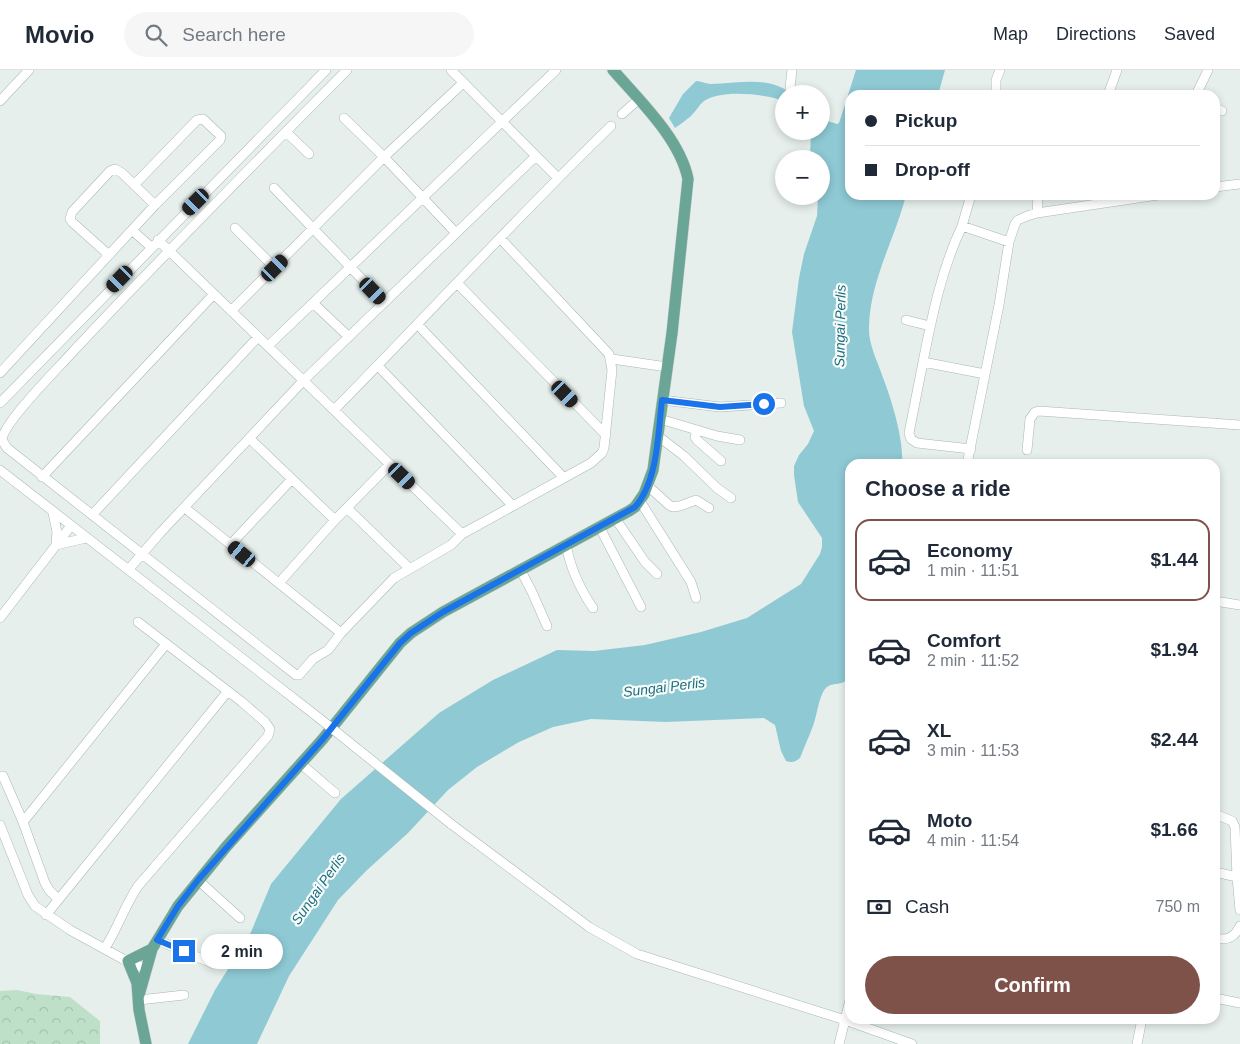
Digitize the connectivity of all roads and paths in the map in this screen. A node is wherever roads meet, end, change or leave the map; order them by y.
1 (29, 70) edge
2 (326, 70) edge
3 (347, 70) edge
4 (451, 70) edge
5 (556, 70) edge
6 (613, 70) edge
7 (792, 70) edge
8 (1000, 70) edge
9 (1117, 70) edge
10 (1208, 70) edge
11 (463, 82) junction
12 (790, 85) edge
13 (996, 90) edge
14 (1110, 90) edge
15 (1198, 90) edge
16 (639, 99) junction
17 (0, 101) edge
18 (622, 114) dead end
19 (344, 118) dead end
20 (502, 123) junction
21 (611, 126) dead end
22 (286, 132) junction
23 (259, 138) junction
24 (270, 149) junction
25 (309, 154) dead end
26 (536, 156) junction
27 (384, 157) junction
28 (558, 178) junction
29 (1240, 184) edge
30 (134, 185) junction
31 (1220, 186) edge
32 (274, 188) dead end
33 (422, 197) junction
34 (970, 200) edge
35 (1038, 200) edge
36 (1088, 200) edge
37 (1113, 200) edge
38 (155, 205) junction
39 (1087, 205) junction
40 (1037, 214) junction
41 (962, 226) junction
42 (235, 228) dead end
43 (314, 228) junction
44 (133, 231) junction
45 (456, 233) junction
46 (500, 238) junction
47 (158, 240) junction
48 (1009, 242) junction
49 (151, 247) junction
50 (168, 251) junction
51 (109, 255) junction
52 (350, 267) junction
53 (275, 268) junction
54 (457, 283) junction
55 (214, 294) junction
56 (384, 302) junction
57 (313, 303) junction
58 (231, 311) junction
59 (906, 320) dead end
60 (418, 325) junction
61 (930, 326) junction
62 (258, 337) junction
63 (349, 337) junction
64 (268, 346) junction
65 (612, 359) junction
66 (923, 362) junction
67 (378, 366) junction
68 (667, 367) junction
69 (0, 373) edge
70 (985, 374) junction
71 (304, 381) junction
72 (19, 383) junction
73 (33, 395) junction
74 (662, 400) junction
75 (0, 403) edge
76 (781, 403) dead end
77 (334, 410) junction
78 (660, 419) junction
79 (1240, 425) edge
80 (697, 430) junction
81 (606, 435) junction
82 (658, 436) junction
83 (249, 438) junction
84 (740, 440) dead end
85 (970, 449) junction
86 (1027, 450) dead end
87 (968, 459) edge
88 (722, 461) dead end
89 (390, 464) junction
90 (0, 470) edge
91 (42, 477) junction
92 (564, 478) junction
93 (292, 479) junction
94 (648, 486) junction
95 (731, 498) dead end
96 (640, 501) junction
97 (513, 506) junction
98 (185, 508) junction
99 (348, 508) junction
100 (709, 508) dead end
101 (53, 513) junction
102 (92, 515) junction
103 (615, 518) junction
104 (335, 520) junction
105 (600, 526) junction
106 (70, 527) junction
107 (462, 534) junction
108 (86, 538) junction
109 (231, 544) junction
110 (566, 544) junction
111 (56, 545) junction
112 (142, 553) junction
113 (409, 568) junction
114 (129, 569) junction
115 (520, 570) junction
116 (657, 574) dead end
117 (279, 584) junction
118 (696, 598) dead end
119 (1220, 602) edge
120 (1240, 605) edge
121 (641, 607) dead end
122 (593, 608) dead end
123 (0, 618) edge
124 (138, 622) dead end
125 (546, 626) dead end
126 (341, 633) junction
127 (166, 644) junction
128 (228, 692) junction
129 (301, 764) junction
130 (3, 776) dead end
131 (335, 793) dead end
132 (1220, 815) edge
133 (23, 822) junction
134 (0, 825) edge
135 (1220, 873) edge
136 (1237, 877) junction
137 (198, 880) junction
138 (58, 899) junction
139 (1240, 910) edge
140 (46, 914) junction
141 (240, 918) dead end
142 (1240, 926) edge
143 (1220, 939) edge
144 (155, 944) junction
145 (105, 948) junction
146 (122, 958) junction
147 (214, 964) dead end
148 (146, 969) junction
149 (184, 994) dead end
150 (139, 998) junction
151 (1220, 999) edge
152 (1240, 1003) edge
153 (845, 1020) joint
154 (856, 1024) edge
155 (1141, 1024) edge
156 (146, 1044) edge
157 (839, 1044) edge
158 (912, 1044) edge
159 (1137, 1044) edge

1 - 17 street
2 - 23 street
3 - 22 street
4 - 11 street
5 - 20 street
6 - 16 main road
7 - 12 street
8 - 13 street
9 - 14 street
10 - 15 street
11 - 20 street
11 - 27 street
16 - 18 street
16 - 68 main road
19 - 27 street
20 - 26 street
20 - 33 street
21 - 28 street
22 - 24 street
22 - 25 street
23 - 24 street
23 - 47 street
24 - 50 street
26 - 28 street
26 - 45 street
27 - 33 street
27 - 43 street
28 - 46 street
29 - 31 street
30 - 38 street
30 - 38 street
30 - 51 street
32 - 43 street
33 - 45 street
33 - 52 street
34 - 41 street
35 - 40 street
36 - 39 street
37 - 39 street
38 - 44 street
39 - 40 street
40 - 48 street
41 - 48 street
41 - 61 street
42 - 53 street
43 - 52 street
43 - 53 street
44 - 49 street
44 - 51 street
45 - 56 street
46 - 54 street
46 - 65 street
47 - 49 street
47 - 50 street
48 - 70 street
49 - 72 street
50 - 55 street
50 - 73 street
51 - 69 street
52 - 56 street
52 - 57 street
53 - 58 street
54 - 60 street
54 - 81 street
55 - 58 street
55 - 91 street
56 - 63 street
57 - 63 street
57 - 64 street
58 - 62 street
59 - 61 street
60 - 67 street
60 - 92 street
61 - 66 street
62 - 64 street
62 - 102 street
63 - 71 street
64 - 71 street
65 - 68 street
65 - 81 street
66 - 70 street
66 - 85 street
67 - 77 street
67 - 97 street
68 - 74 main road
70 - 85 street
71 - 77 street
71 - 83 street
72 - 73 street
72 - 75 street
73 - 91 street
74 - 76 street
74 - 78 main road
77 - 89 street
78 - 80 street
78 - 82 main road
79 - 86 street
80 - 84 street
80 - 88 street
81 - 92 street
82 - 94 main road
82 - 95 street
83 - 93 street
83 - 98 street
85 - 87 street
89 - 99 street
89 - 107 street
90 - 101 street
91 - 102 street
92 - 97 street
93 - 104 street
93 - 109 street
94 - 96 main road
94 - 100 street
96 - 103 main road
96 - 118 street
97 - 107 street
98 - 109 street
98 - 112 street
99 - 104 street
99 - 113 street
101 - 106 street
101 - 111 street
102 - 112 street
103 - 105 main road
103 - 116 street
104 - 117 street
105 - 110 main road
105 - 121 street
106 - 108 street
106 - 111 street
107 - 113 street
108 - 111 street
108 - 114 street
109 - 117 street
110 - 115 main road
110 - 122 street
111 - 123 street
112 - 114 street
112 - 126 street
113 - 126 street
114 - 153 street, bridge
115 - 125 street
115 - 129 main road
117 - 126 street
119 - 120 street
124 - 127 street
127 - 128 street
127 - 133 street
128 - 138 street
128 - 145 street
129 - 131 street
129 - 137 main road
130 - 133 street
132 - 136 street
133 - 138 street
134 - 140 street
135 - 136 street
136 - 139 street
137 - 141 street
137 - 144 main road
138 - 140 street
140 - 145 street
142 - 143 street
144 - 146 main road
144 - 147 street
144 - 148 main road
145 - 146 street
146 - 148 street
146 - 150 main road
148 - 150 main road
149 - 150 street
150 - 156 main road
151 - 152 street
153 - 157 street
154 - 158 street
155 - 159 street

